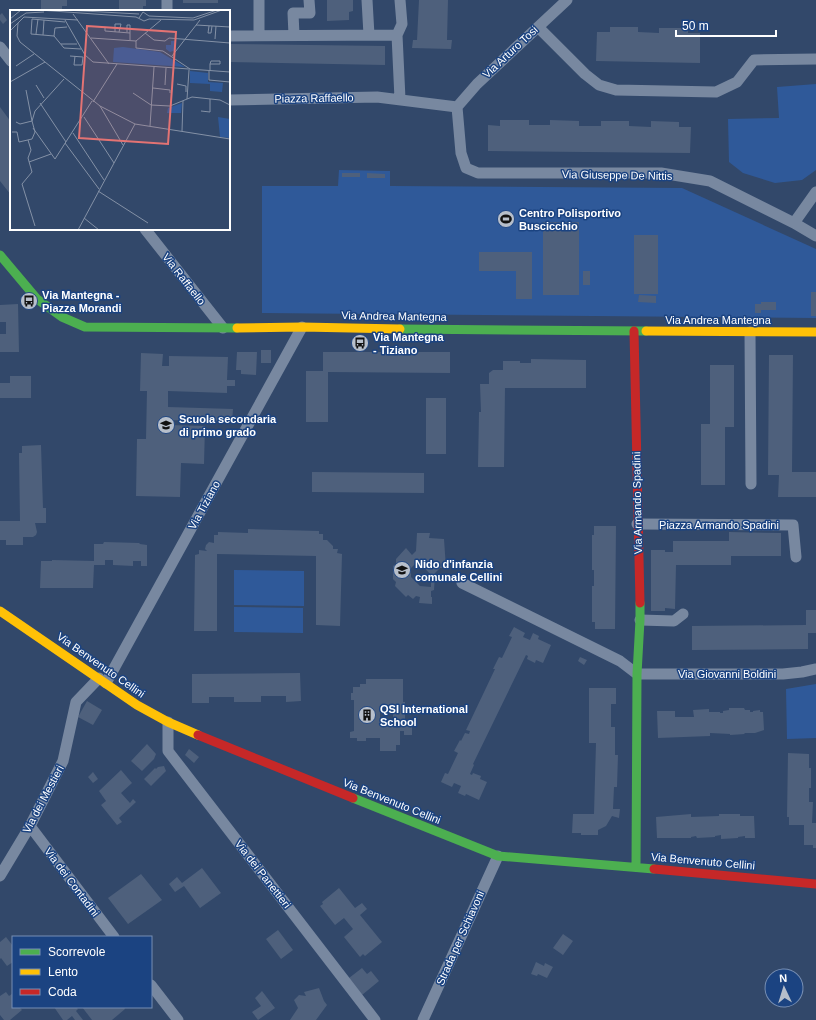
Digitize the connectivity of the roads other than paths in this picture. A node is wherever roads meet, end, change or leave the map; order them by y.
1 (259, 0) edge
2 (309, 0) edge
3 (368, 0) edge
4 (400, 0) edge
5 (567, 0) edge
6 (538, 27) junction
7 (369, 35) junction
8 (397, 35) junction
9 (230, 36) edge
10 (259, 36) junction
11 (294, 36) junction
12 (0, 47) edge
13 (816, 59) edge
14 (10, 60) edge
15 (400, 99) junction
16 (230, 100) edge
17 (457, 107) junction
18 (816, 192) edge
19 (794, 223) junction
20 (145, 230) edge
21 (816, 236) edge
22 (0, 255) edge
23 (3, 267) edge
24 (302, 327) junction
25 (223, 328) junction
26 (634, 331) junction
27 (750, 332) junction
28 (816, 332) edge
29 (751, 484) dead end
30 (637, 524) junction
31 (796, 557) dead end
32 (462, 583) dead end
33 (0, 611) edge
34 (683, 614) dead end
35 (640, 620) junction
36 (816, 669) edge
37 (637, 674) junction
38 (102, 680) junction
39 (168, 722) junction
40 (30, 826) junction
41 (498, 856) junction
42 (636, 867) junction
43 (0, 876) edge
44 (816, 884) edge
45 (113, 936) edge
46 (152, 986) edge
47 (178, 1020) edge
48 (375, 1020) edge
49 (423, 1020) edge

1 - 10 street
2 - 11 street
3 - 7 street
4 - 8 street
5 - 6 street, Via Arturo Tosi
6 - 13 street
6 - 17 street, Via Arturo Tosi
7 - 8 street
7 - 11 street
8 - 15 street
9 - 10 street
10 - 11 street
12 - 14 street
15 - 16 street, Piazza Raffaello
15 - 17 street, Piazza Raffaello
17 - 19 street, Via Giuseppe De Nittis
18 - 19 street
19 - 21 street, Via Giuseppe De Nittis
20 - 25 street, Via Raffaello
22 - 23 street, Via Andrea Mantegna
23 - 25 street, Via Andrea Mantegna
24 - 25 street, Via Andrea Mantegna
24 - 26 street, Via Andrea Mantegna
24 - 38 street, Via Tiziano
26 - 27 street, Via Andrea Mantegna
26 - 30 street, Via Armando Spadini
27 - 28 street, Via Andrea Mantegna
27 - 29 street
30 - 31 street, Piazza Armando Spadini
30 - 35 street, Via Armando Spadini
32 - 37 street
33 - 38 street, Via Benvenuto Cellini
34 - 35 street
35 - 37 street, Via Armando Spadini
36 - 37 street, Via Giovanni Boldini
37 - 42 street, Via Armando Spadini
38 - 39 street, Via Benvenuto Cellini
38 - 40 street, Via dei Mestieri
39 - 41 street, Via Benvenuto Cellini
39 - 48 street, Via dei Panettieri
40 - 43 street, Via dei Mestieri
40 - 45 street, Via dei Contadini
41 - 42 street, Via Benvenuto Cellini
41 - 49 street, Strada per Schiavoni
42 - 44 street, Via Benvenuto Cellini
46 - 47 street

